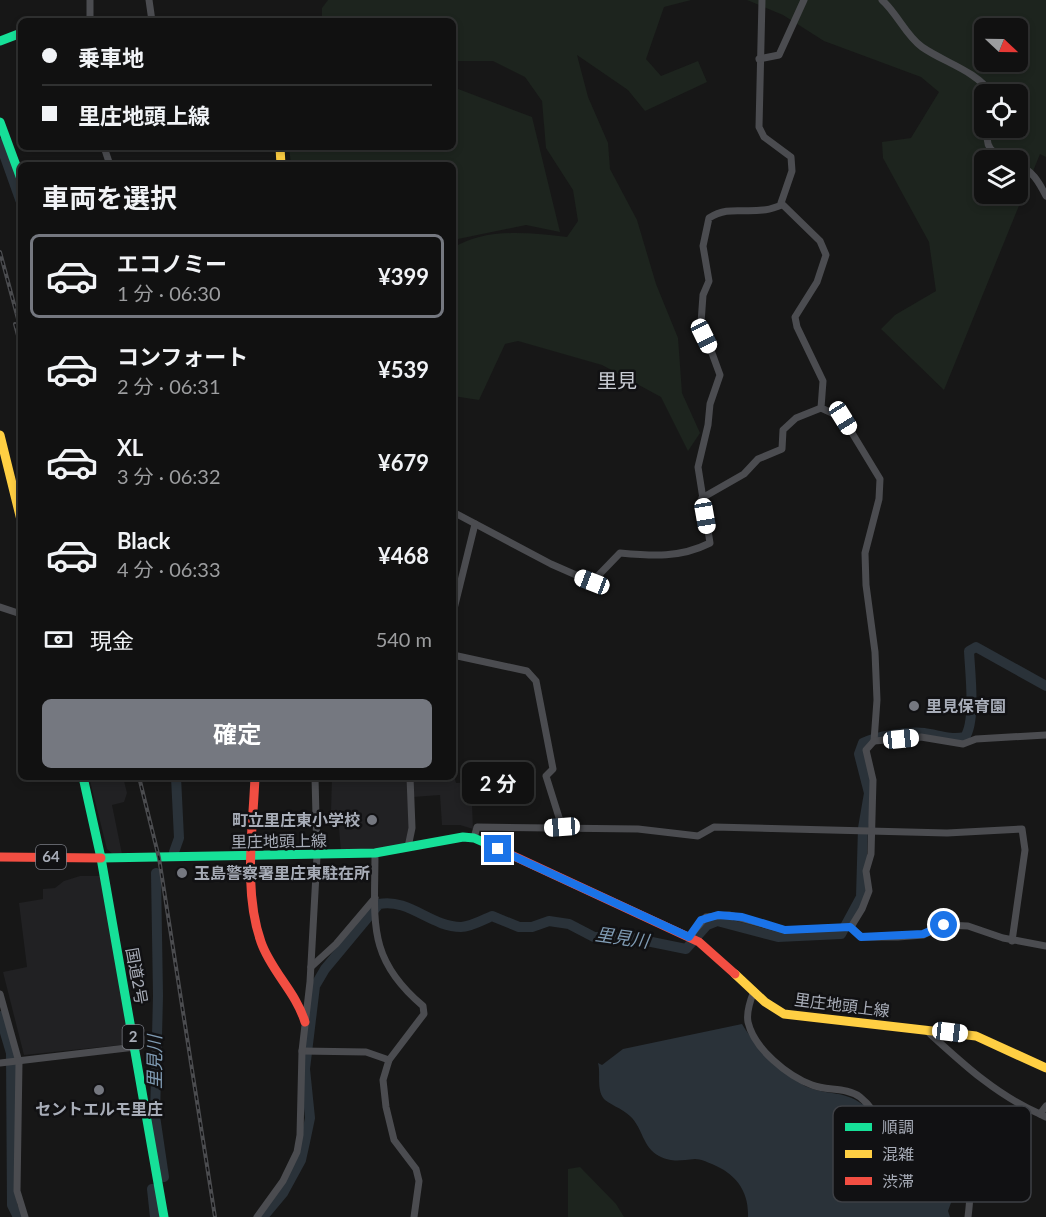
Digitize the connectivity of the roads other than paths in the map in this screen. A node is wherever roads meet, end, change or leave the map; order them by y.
1 (90, 0) edge
2 (149, 0) edge
3 (762, 0) edge
4 (804, 0) edge
5 (882, 0) edge
6 (90, 18) edge
7 (152, 18) edge
8 (18, 34) edge
9 (0, 41) edge
10 (759, 60) junction
11 (982, 84) edge
12 (0, 122) edge
13 (1028, 169) edge
14 (18, 171) edge
15 (1046, 196) edge
16 (782, 205) junction
17 (821, 408) junction
18 (0, 435) edge
19 (702, 498) junction
20 (18, 508) edge
21 (456, 514) edge
22 (475, 524) junction
23 (456, 601) edge
24 (0, 607) edge
25 (18, 613) edge
26 (456, 656) edge
27 (1046, 735) edge
28 (874, 741) junction
29 (83, 780) edge
30 (255, 780) edge
31 (315, 780) edge
32 (410, 780) edge
33 (562, 827) junction
34 (871, 831) junction
35 (474, 838) junction
36 (408, 847) junction
37 (375, 853) junction
38 (254, 856) junction
39 (317, 856) junction
40 (0, 857) edge
41 (101, 858) junction
42 (375, 899) junction
43 (850, 927) junction
44 (693, 939) junction
45 (1012, 941) junction
46 (1046, 946) edge
47 (310, 967) junction
48 (753, 991) junction
49 (0, 994) edge
50 (305, 1022) junction
51 (926, 1029) junction
52 (135, 1047) junction
53 (302, 1051) junction
54 (388, 1060) junction
55 (19, 1062) junction
56 (0, 1063) edge
57 (1046, 1068) edge
58 (867, 1106) edge
59 (1021, 1106) edge
60 (1046, 1106) edge
61 (1043, 1116) edge
62 (970, 1202) edge
63 (25, 1217) edge
64 (164, 1217) edge
65 (257, 1217) edge
66 (414, 1217) edge
67 (968, 1217) edge

1 - 6 street
2 - 7 street
3 - 10 street
4 - 10 street
5 - 11 street
8 - 9 main road
10 - 16 street
12 - 14 main road
13 - 15 street
16 - 17 street
16 - 19 street
17 - 19 street
17 - 28 street
18 - 20 main road
19 - 22 street
21 - 22 street
22 - 23 street
24 - 25 street
26 - 33 street
27 - 28 street
28 - 34 street
29 - 41 main road, 国道2号 / 2
30 - 38 main road
31 - 39 street
32 - 36 street
33 - 34 street
33 - 35 street
34 - 43 street
34 - 45 street
35 - 36 main road, 里庄地頭上線
35 - 44 main road, 里庄地頭上線
36 - 37 main road, 里庄地頭上線
37 - 39 main road, 里庄地頭上線
37 - 42 street
38 - 39 main road, 里庄地頭上線
38 - 41 main road, 里庄地頭上線
38 - 50 main road
39 - 47 street
40 - 41 main road, 64
41 - 52 main road, 国道2号 / 2
42 - 47 street
42 - 54 street
43 - 44 street
43 - 45 street
44 - 48 main road, 里庄地頭上線
45 - 46 street
47 - 50 street
48 - 51 main road, 里庄地頭上線
48 - 58 street
49 - 55 street
50 - 53 street
51 - 57 main road, 里庄地頭上線
51 - 59 street
52 - 55 street
52 - 64 main road, 国道2号 / 2
53 - 54 street
53 - 65 street
54 - 66 street
55 - 56 street
55 - 63 street
60 - 61 street
62 - 67 street

